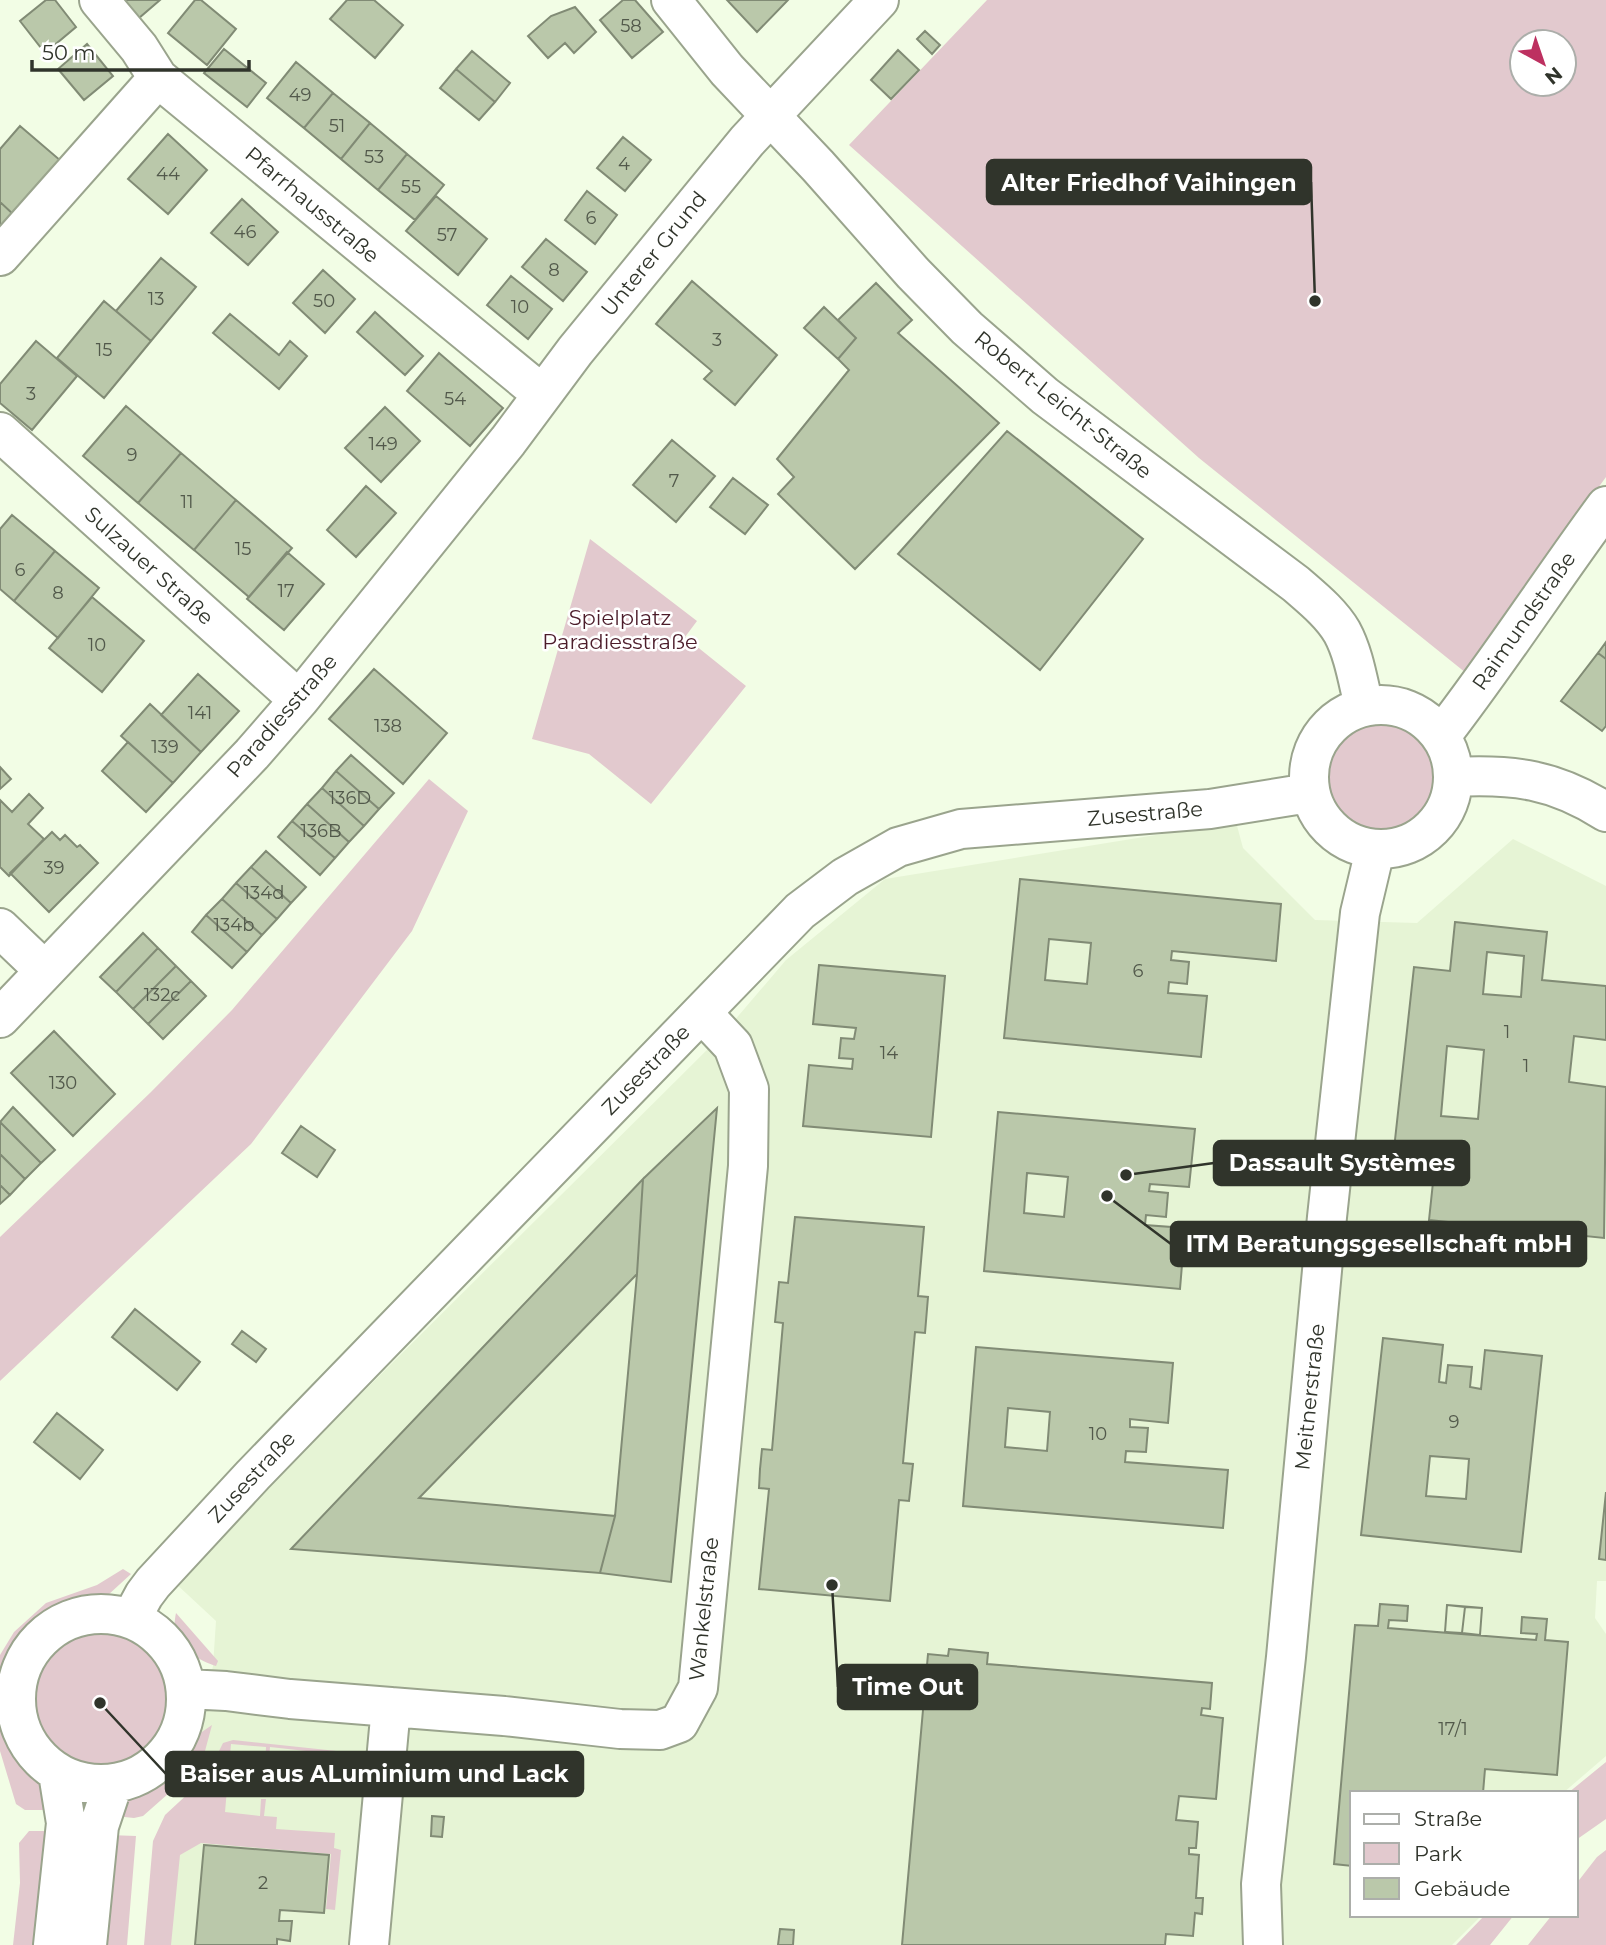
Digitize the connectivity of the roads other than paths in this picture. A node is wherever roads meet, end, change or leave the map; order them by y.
1 (99, 0) edge
2 (671, 0) edge
3 (878, 0) edge
4 (158, 78) junction
5 (770, 117) junction
6 (0, 256) edge
7 (542, 394) junction
8 (0, 432) edge
9 (1606, 506) edge
10 (299, 701) junction
11 (1364, 706) junction
12 (1441, 736) junction
13 (1454, 777) junction
14 (1310, 793) junction
15 (1606, 813) edge
16 (1375, 850) junction
17 (0, 928) edge
18 (44, 970) junction
19 (702, 1013) junction
20 (0, 1018) edge
21 (131, 1619) junction
22 (186, 1689) junction
23 (391, 1707) junction
24 (58, 1773) junction
25 (113, 1784) junction
26 (53, 1945) edge
27 (87, 1945) edge
28 (369, 1945) edge
29 (1263, 1945) edge

1 - 4 street, Pfarrhausstraße
2 - 5 street, Robert-Leicht-Straße
3 - 5 street, Unterer Grund
4 - 6 street
4 - 7 street, Pfarrhausstraße
5 - 7 street, Unterer Grund
5 - 11 street, Robert-Leicht-Straße
7 - 10 street, Paradiesstraße
8 - 10 street, Sulzauer Straße
9 - 12 street, Raimundstraße
10 - 18 street, Paradiesstraße
11 - 12 street
11 - 14 street
12 - 13 street
13 - 15 street
13 - 16 street
14 - 16 street
14 - 19 street, Zusestraße
16 - 29 street, Meitnerstraße
17 - 18 street
18 - 20 street, Paradiesstraße
19 - 21 street, Zusestraße
19 - 23 street, Wankelstraße
21 - 22 street
21 - 24 street
22 - 23 street, Wankelstraße
22 - 25 street
23 - 28 street
24 - 25 street
24 - 26 street
25 - 27 street

